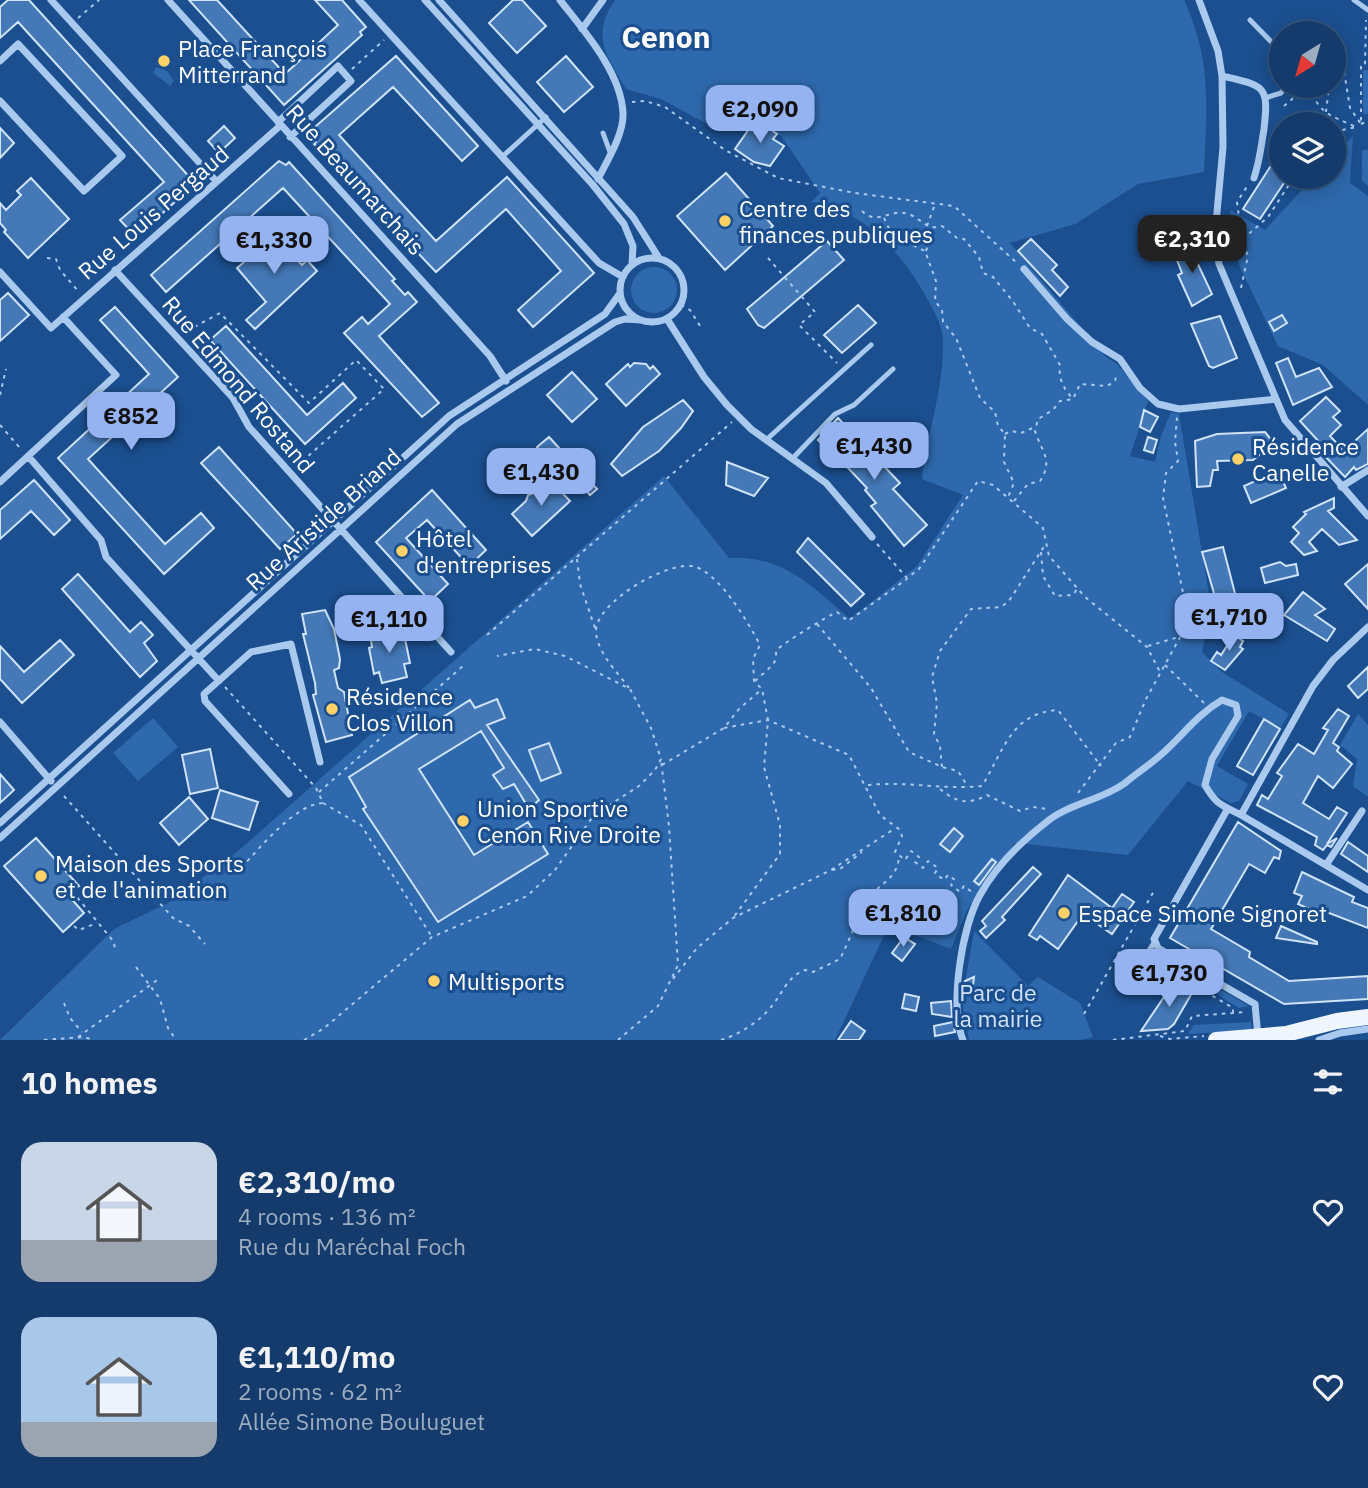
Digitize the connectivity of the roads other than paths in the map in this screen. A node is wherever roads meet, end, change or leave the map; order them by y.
1 (51, 0) edge
2 (168, 0) edge
3 (359, 0) edge
4 (425, 0) edge
5 (439, 0) edge
6 (560, 0) edge
7 (603, 0) edge
8 (1199, 0) edge
9 (1354, 0) edge
10 (1368, 12) edge
11 (1250, 20) dead end
12 (582, 29) junction
13 (1269, 40) edge
14 (0, 61) edge
15 (1222, 76) junction
16 (1269, 97) edge
17 (1265, 98) junction
18 (0, 101) edge
19 (545, 117) junction
20 (279, 124) junction
21 (537, 124) junction
22 (603, 133) dead end
23 (290, 137) junction
24 (610, 152) junction
25 (502, 157) junction
26 (599, 177) junction
27 (1254, 177) road end
28 (216, 181) junction
29 (593, 185) junction
30 (659, 258) junction
31 (632, 264) junction
32 (115, 270) junction
33 (1024, 270) road end
34 (0, 272) edge
35 (623, 277) junction
36 (620, 293) junction
37 (64, 317) junction
38 (667, 319) junction
39 (641, 320) junction
40 (871, 345) dead end
41 (893, 369) dead end
42 (504, 378) junction
43 (510, 388) junction
44 (1276, 399) junction
45 (766, 440) junction
46 (28, 456) junction
47 (792, 460) junction
48 (1368, 470) edge
49 (0, 481) edge
50 (1341, 487) junction
51 (1368, 516) edge
52 (333, 522) junction
53 (340, 530) junction
54 (872, 537) road end
55 (1368, 627) edge
56 (192, 650) junction
57 (451, 652) dead end
58 (199, 658) junction
59 (219, 681) junction
60 (0, 722) edge
61 (320, 762) dead end
62 (49, 779) junction
63 (56, 787) junction
64 (289, 794) dead end
65 (1227, 810) junction
66 (1362, 811) dead end
67 (1241, 815) junction
68 (0, 823) edge
69 (0, 838) edge
70 (1326, 865) junction
71 (1368, 890) edge
72 (1154, 943) junction
73 (1130, 979) dead end
74 (1368, 1017) edge
75 (1368, 1029) edge
76 (1258, 1038) junction
77 (962, 1040) edge
78 (1216, 1040) edge
79 (1319, 1040) edge

1 - 28 street
2 - 20 street, Rue Beaumarchais
3 - 25 street
4 - 21 street
5 - 19 street
6 - 12 street
7 - 12 street
8 - 15 street
9 - 10 lane
11 - 13 lane
12 - 24 street
14 - 18 street
15 - 17 street
15 - 44 street
16 - 17 lane
17 - 27 street
19 - 21 lane
19 - 26 street
20 - 23 street, Rue Beaumarchais
20 - 23 street, Rue Louis Pergaud
20 - 28 street, Rue Louis Pergaud
21 - 25 lane
21 - 29 street
22 - 24 lane
23 - 42 street, Rue Beaumarchais
24 - 26 street
25 - 35 street
26 - 29 street
26 - 30 street
28 - 32 street, Rue Louis Pergaud
29 - 31 street
30 - 31 street
30 - 38 street
31 - 35 street
32 - 37 street, Rue Louis Pergaud
32 - 52 street, Rue Edmond Rostand
33 - 44 street
34 - 37 street, Rue Louis Pergaud
35 - 36 street
36 - 39 street
36 - 42 street, Rue Aristide Briand
37 - 46 street
38 - 39 street
38 - 45 street
39 - 43 street, Rue Aristide Briand
40 - 45 lane
41 - 47 lane
42 - 43 street, Rue Beaumarchais
42 - 52 street, Rue Aristide Briand
43 - 53 street, Rue Aristide Briand
44 - 50 street
45 - 47 street
46 - 49 street
46 - 56 street
47 - 54 street
48 - 50 street
50 - 51 street
52 - 53 street, Rue Edmond Rostand
52 - 56 street, Rue Aristide Briand
53 - 57 street, Rue Edmond Rostand
53 - 58 street, Rue Aristide Briand
55 - 67 street
56 - 58 street
56 - 62 street, Rue Aristide Briand
58 - 59 street
58 - 63 street, Rue Aristide Briand
59 - 61 street
59 - 64 street
60 - 62 street
62 - 63 street
62 - 68 street, Rue Aristide Briand
63 - 69 street, Rue Aristide Briand
65 - 67 street
65 - 72 street
65 - 77 street
66 - 70 street
67 - 70 street
70 - 71 street
72 - 73 lane
72 - 76 street
74 - 76 main road
75 - 79 street
76 - 78 main road

